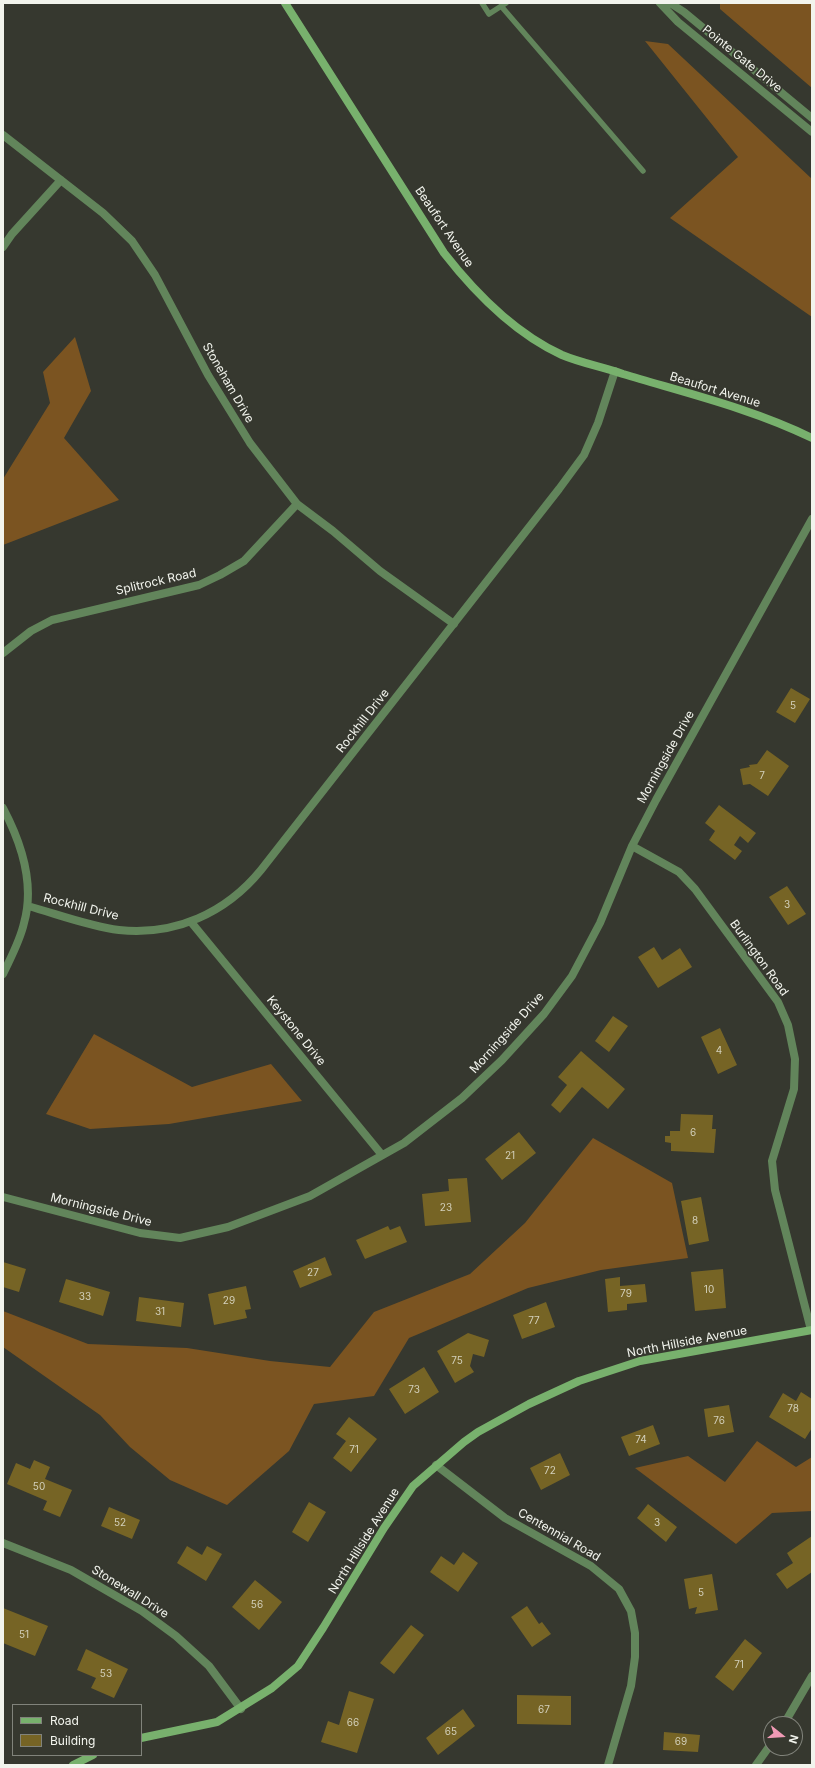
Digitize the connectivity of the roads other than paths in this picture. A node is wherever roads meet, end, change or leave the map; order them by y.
1 (285, 3) edge
2 (482, 3) edge
3 (660, 3) edge
4 (670, 3) edge
5 (503, 5) edge
6 (812, 118) edge
7 (812, 132) edge
8 (3, 135) edge
9 (643, 171) dead end
10 (61, 180) junction
11 (3, 247) edge
12 (615, 371) junction
13 (812, 438) edge
14 (297, 504) junction
15 (812, 519) edge
16 (454, 624) junction
17 (3, 653) edge
18 (3, 808) edge
19 (632, 846) junction
20 (28, 906) junction
21 (191, 922) junction
22 (3, 974) edge
23 (382, 1155) junction
24 (3, 1197) edge
25 (811, 1330) edge
26 (436, 1465) junction
27 (3, 1543) edge
28 (812, 1676) edge
29 (241, 1709) junction
30 (789, 1716) edge
31 (142, 1738) edge
32 (763, 1755) edge
33 (91, 1756) edge
34 (73, 1765) edge
35 (608, 1765) edge
36 (756, 1765) edge

1 - 12 street, Beaufort Avenue
2 - 5 lane
3 - 7 street, Pointe Gate Drive
4 - 6 street, Pointe Gate Drive
5 - 9 lane
8 - 10 street, Stoneham Drive
10 - 11 street
10 - 14 street, Stoneham Drive
12 - 13 street, Beaufort Avenue
12 - 16 street, Rockhill Drive
14 - 16 street, Stoneham Drive
14 - 17 street, Splitrock Road
15 - 19 street, Morningside Drive
16 - 21 street, Rockhill Drive
18 - 20 street
19 - 23 street, Morningside Drive
19 - 25 street, Burlington Road
20 - 21 street, Rockhill Drive
20 - 22 street
21 - 23 street, Keystone Drive
23 - 24 street, Morningside Drive
25 - 26 street, North Hillside Avenue
26 - 29 street, North Hillside Avenue
26 - 35 street, Centennial Road
27 - 29 street, Stonewall Drive
28 - 30 street
29 - 31 street, North Hillside Avenue
32 - 36 street
33 - 34 street

